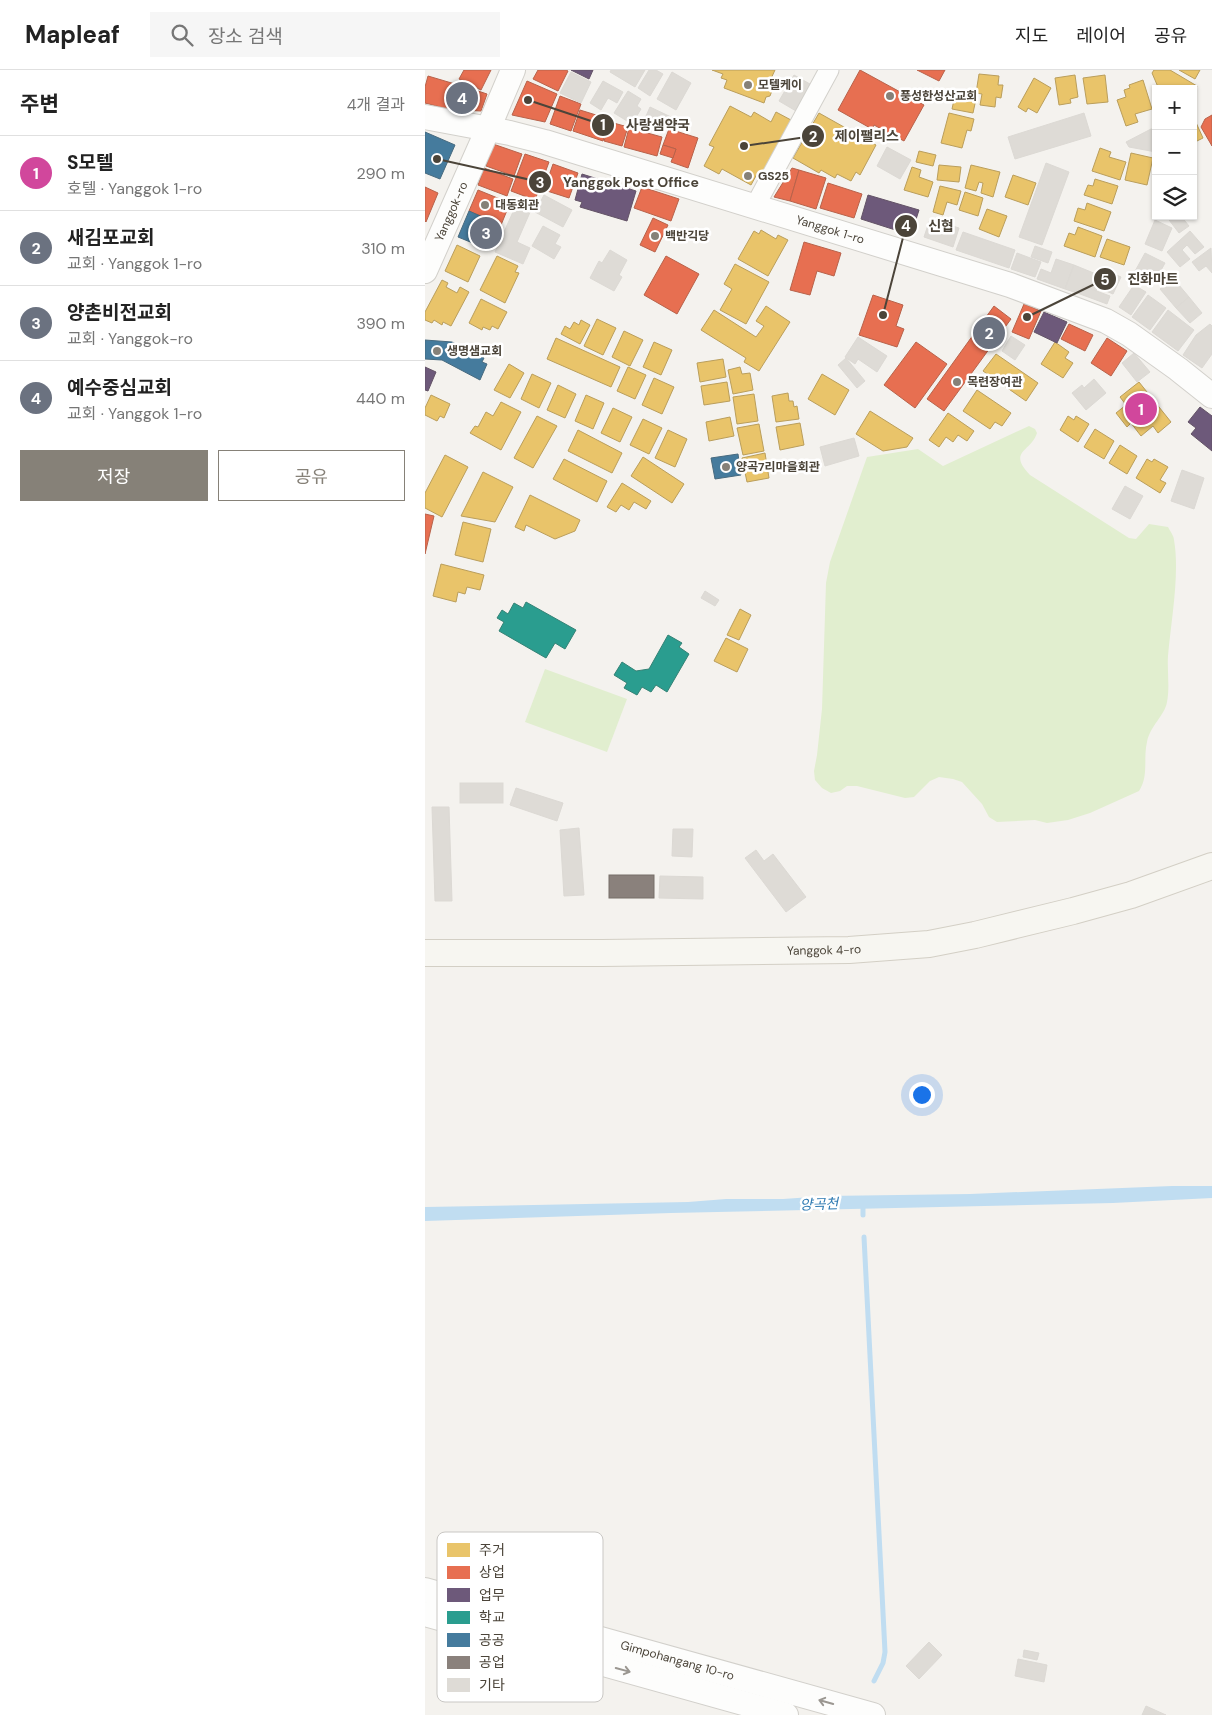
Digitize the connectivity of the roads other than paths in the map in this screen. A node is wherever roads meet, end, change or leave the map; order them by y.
1 (513, 70) edge
2 (829, 70) edge
3 (425, 117) edge
4 (489, 129) junction
5 (755, 206) junction
6 (425, 271) edge
7 (1212, 396) edge
8 (1212, 866) edge
9 (425, 953) edge
10 (603, 1640) edge
11 (603, 1664) edge
12 (786, 1715) edge
13 (873, 1715) edge

1 - 4 street, Yanggok-ro
2 - 5 street
3 - 4 street, Yanggok 1-ro
4 - 5 street, Yanggok 1-ro
4 - 6 street, Yanggok-ro
5 - 7 street, Yanggok 1-ro
8 - 9 main road, Yanggok 4-ro
13 -> 10 street, Gimpohangang 10-ro
11 -> 12 street, Gimpohangang 10-ro

